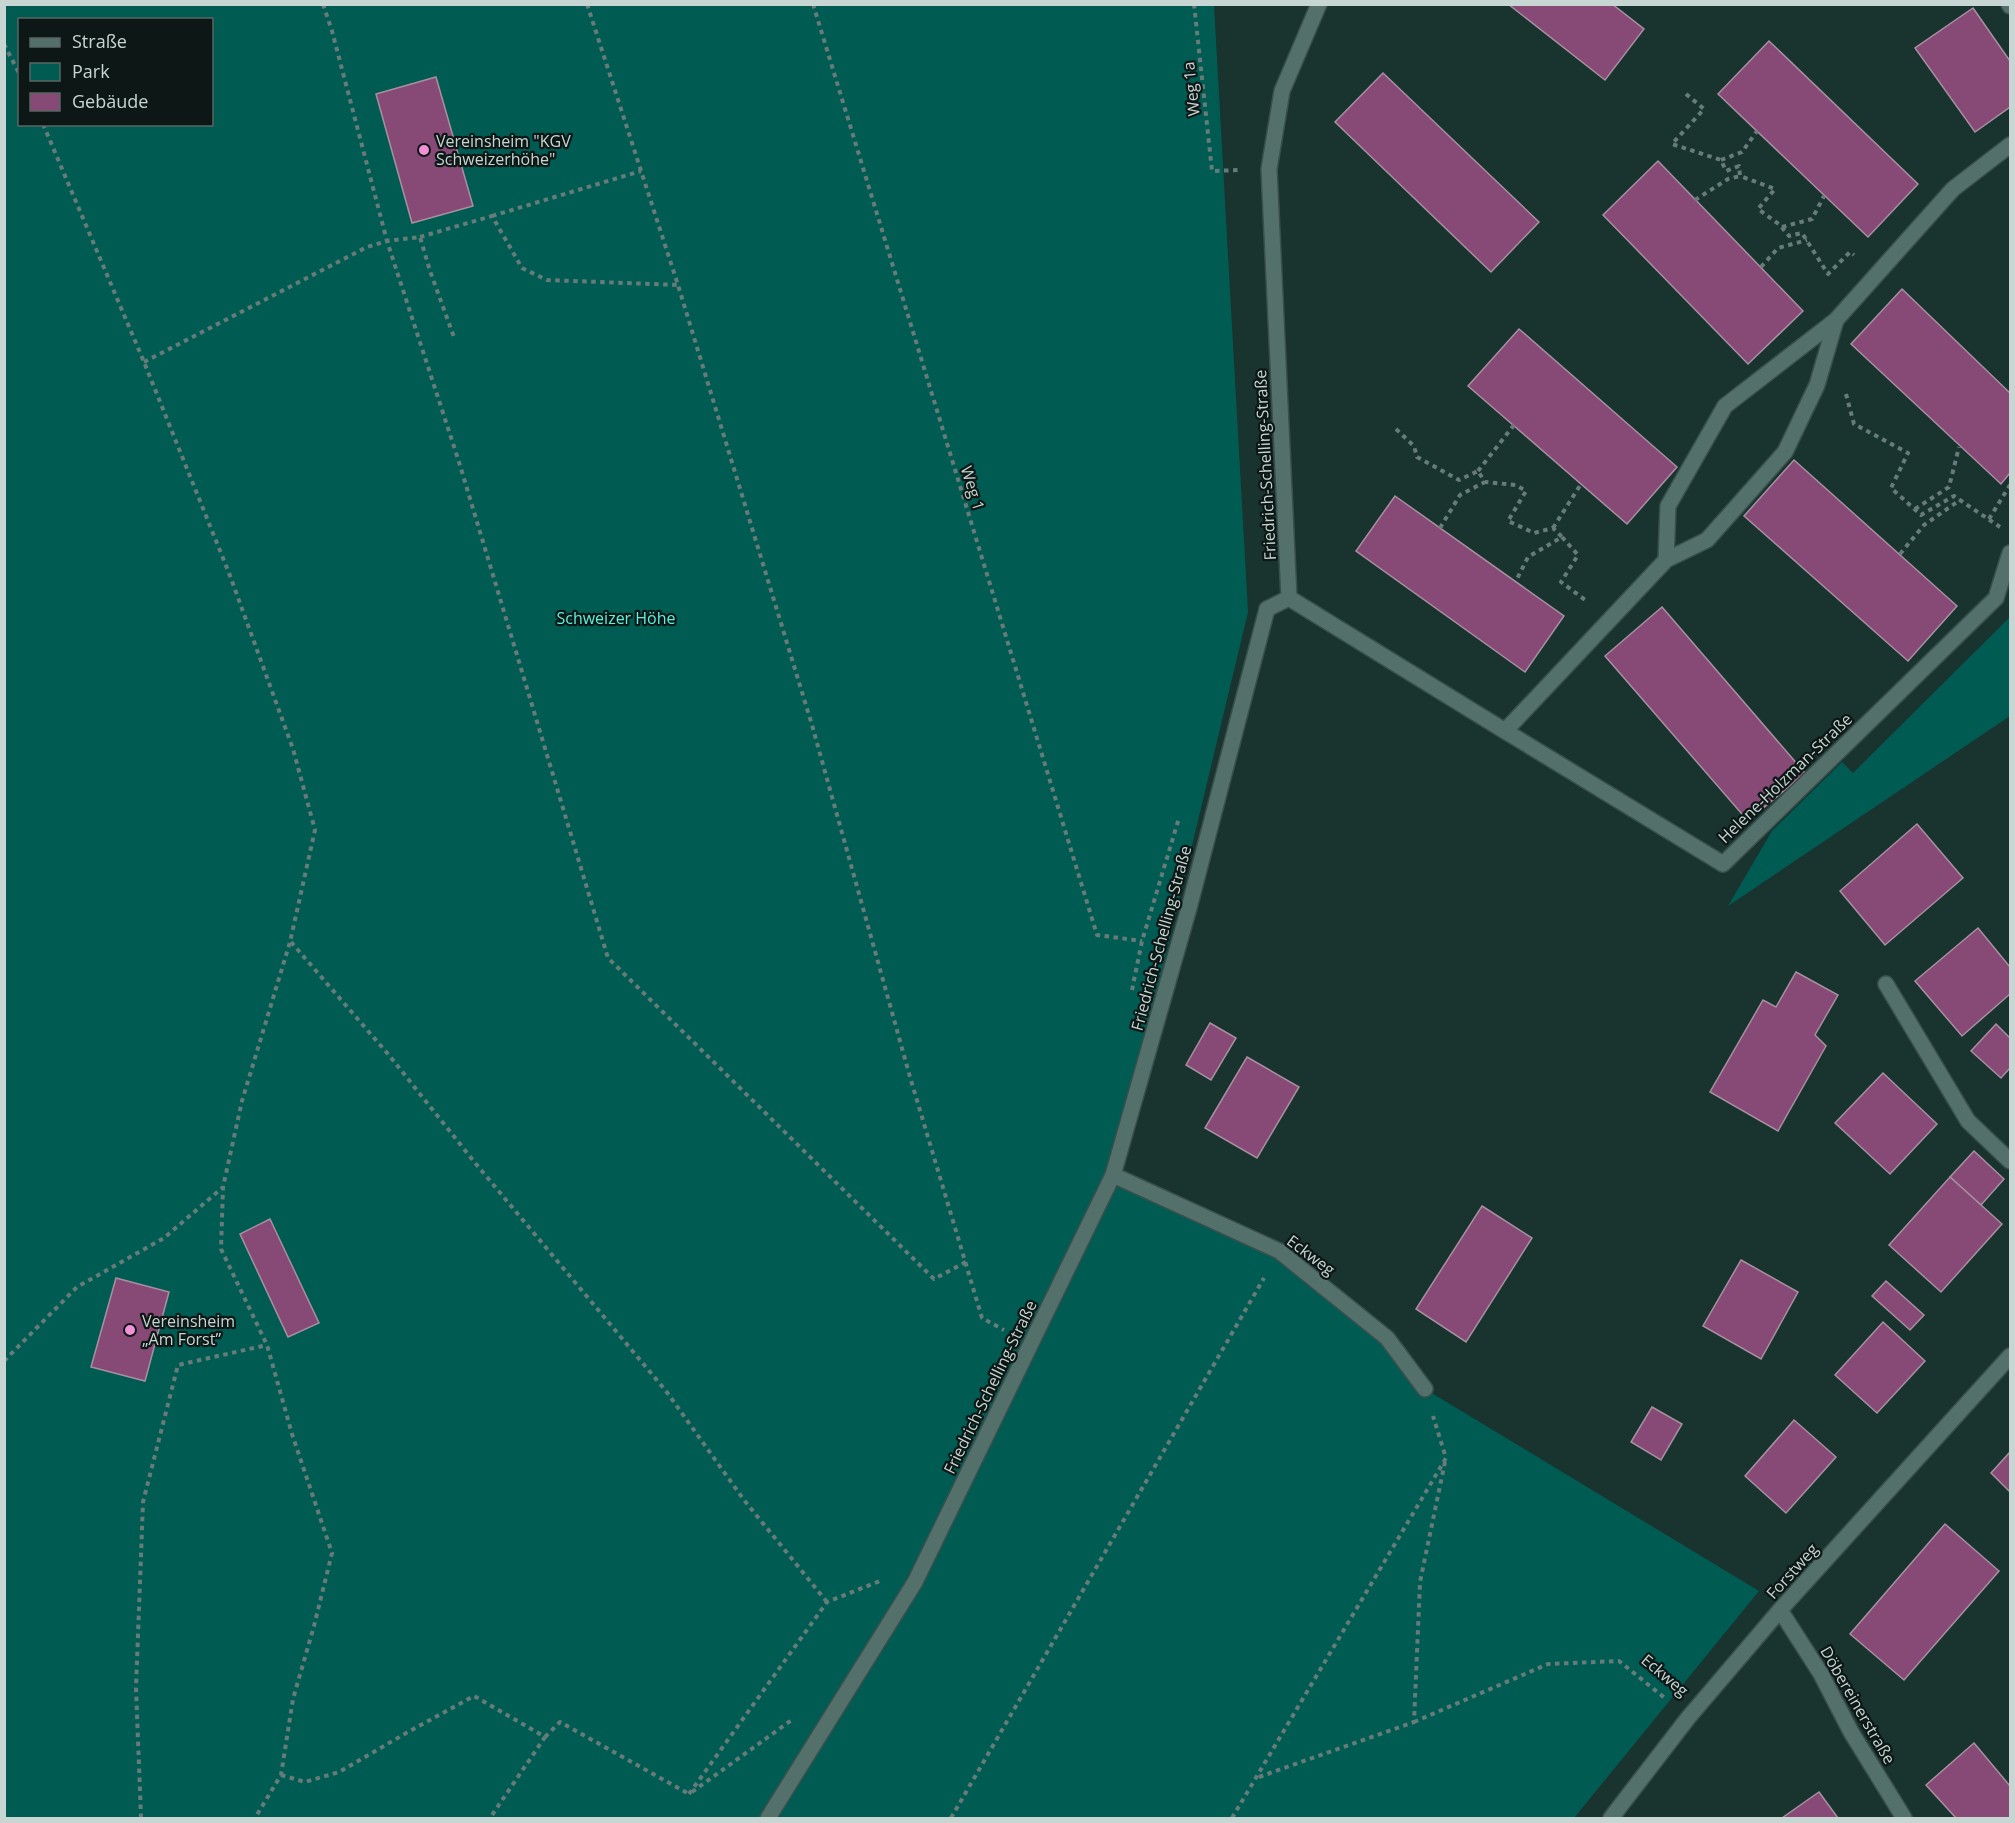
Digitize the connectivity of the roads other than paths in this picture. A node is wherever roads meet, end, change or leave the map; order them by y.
1 (1319, 4) edge
2 (2010, 145) edge
3 (1836, 320) junction
4 (2010, 553) edge
5 (1666, 560) junction
6 (1289, 598) junction
7 (1505, 731) junction
8 (1886, 984) dead end
9 (2010, 1161) edge
10 (1113, 1175) junction
11 (2010, 1356) edge
12 (1425, 1389) road end
13 (1780, 1611) junction
14 (768, 1818) edge
15 (1611, 1818) edge
16 (1904, 1818) edge

1 - 6 street, Friedrich-Schelling-Straße
2 - 3 street
3 - 5 street
3 - 5 street
4 - 7 street, Helene-Holzman-Straße
5 - 7 street
6 - 7 street, Helene-Holzman-Straße
6 - 10 street, Friedrich-Schelling-Straße
8 - 9 street
10 - 12 street, Eckweg
10 - 14 street, Friedrich-Schelling-Straße
11 - 13 street, Forstweg
13 - 15 street, Forstweg
13 - 16 street, Döbereinerstraße

